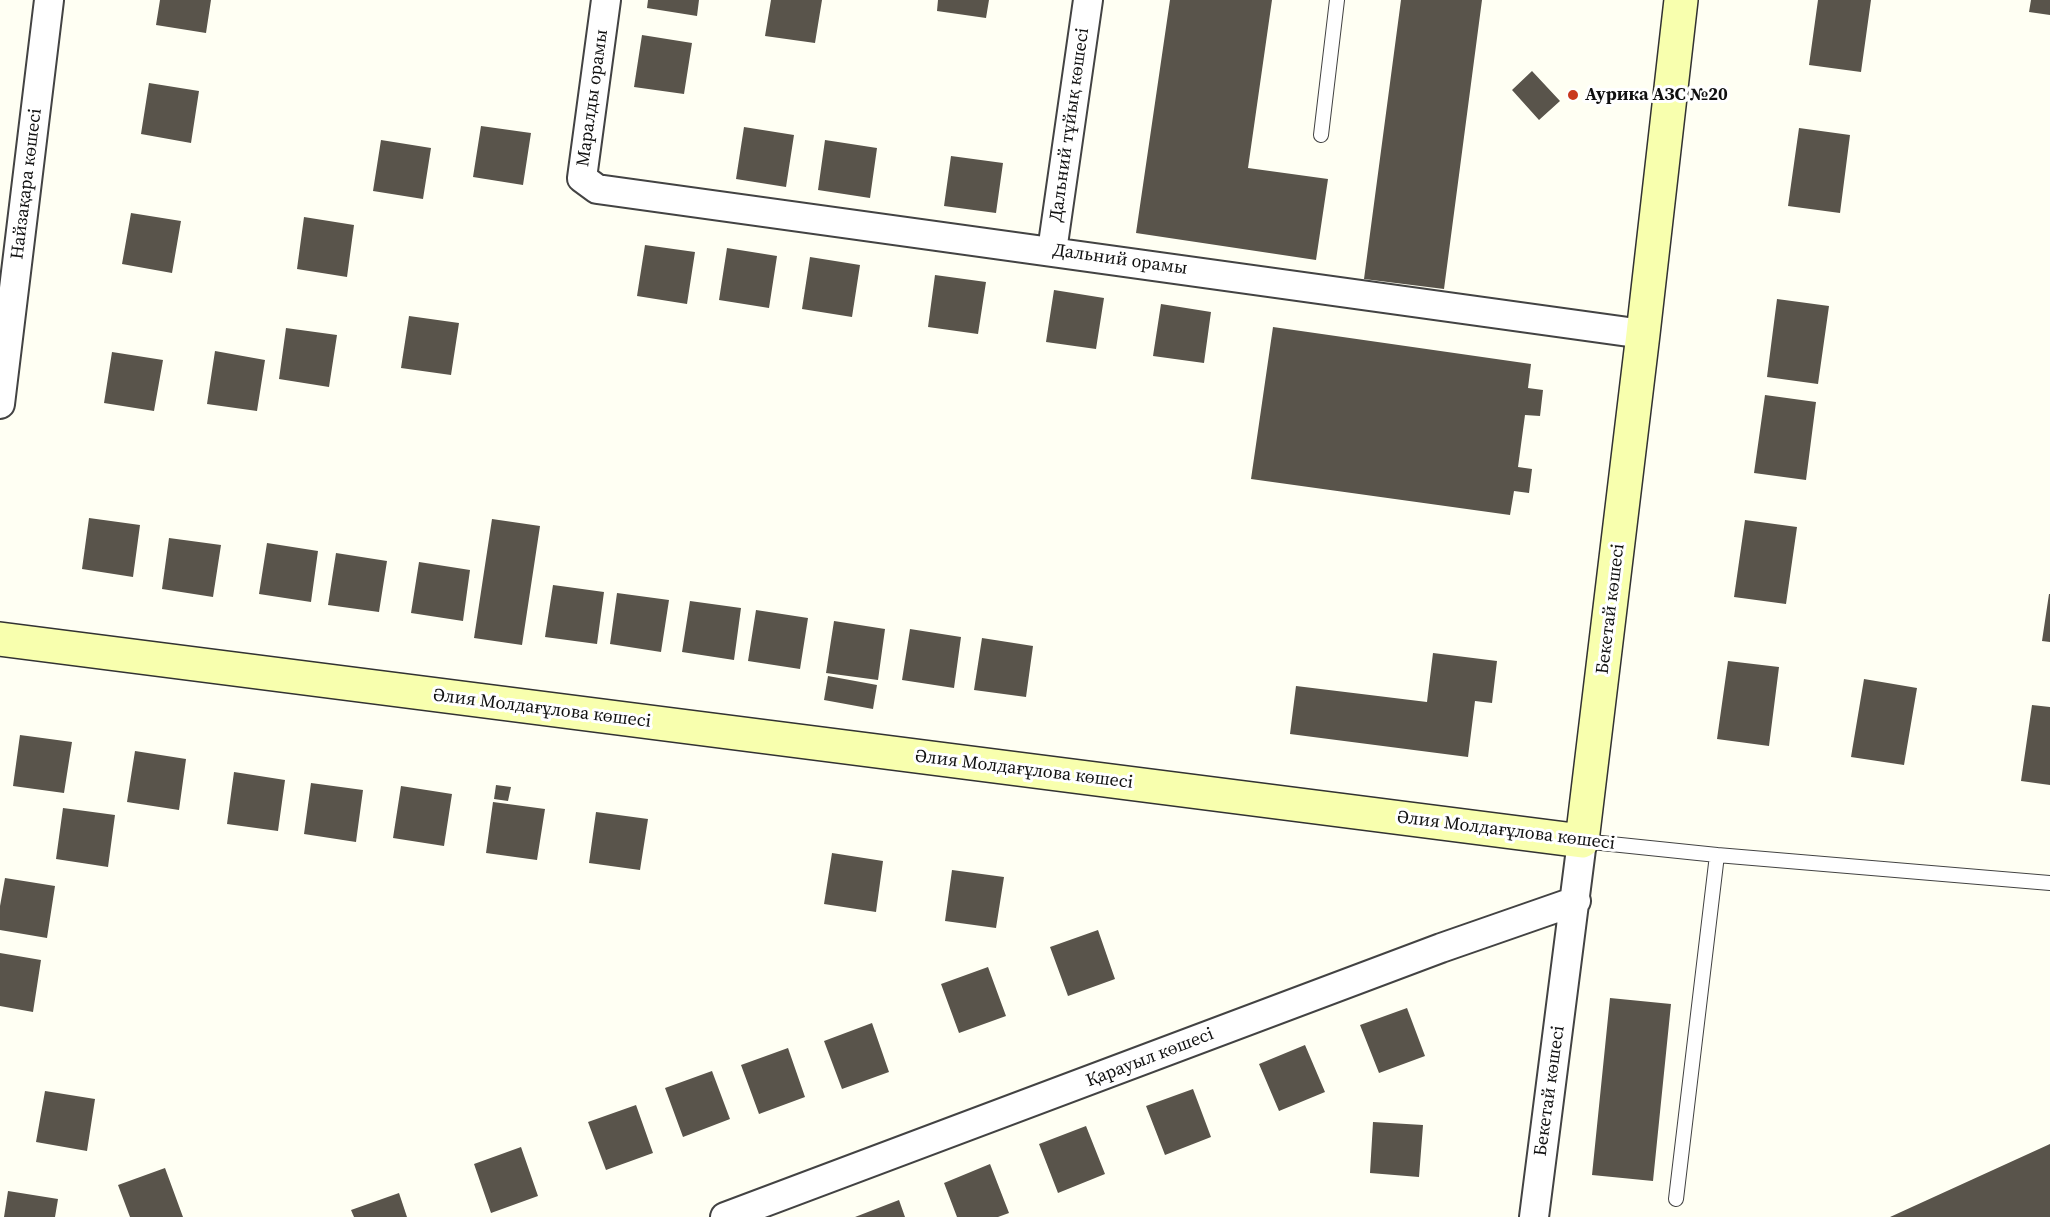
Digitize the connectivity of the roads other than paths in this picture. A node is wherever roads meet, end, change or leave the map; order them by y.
1 (49, 0) edge
2 (606, 0) edge
3 (1088, 0) edge
4 (1337, 0) edge
5 (1681, 0) edge
6 (1321, 135) dead end
7 (597, 189) joint
8 (1052, 250) junction
9 (1643, 333) junction
10 (0, 404) edge
11 (0, 639) edge
12 (1582, 841) junction
13 (1717, 855) junction
14 (2050, 883) edge
15 (1576, 901) junction
16 (1677, 1200) dead end
17 (725, 1217) edge
18 (1534, 1217) edge

1 - 10 street, Найзақара көшесі
2 - 7 street, Маралды орамы
3 - 8 street, Дальний тұйық көшесі
4 - 6 lane
5 - 9 street, Бекетай көшесі
7 - 8 street, Дальний орамы
8 - 9 street, Дальний орамы
9 - 12 street, Бекетай көшесі
11 - 12 street, Әлия Молдағұлова көшесі
12 - 13 lane, Әлия Молдағұлова көшесі
12 - 15 street, Бекетай көшесі
13 - 14 lane, Әлия Молдағұлова көшесі
13 - 16 lane
15 - 17 street, Қарауыл көшесі
15 - 18 street, Бекетай көшесі

